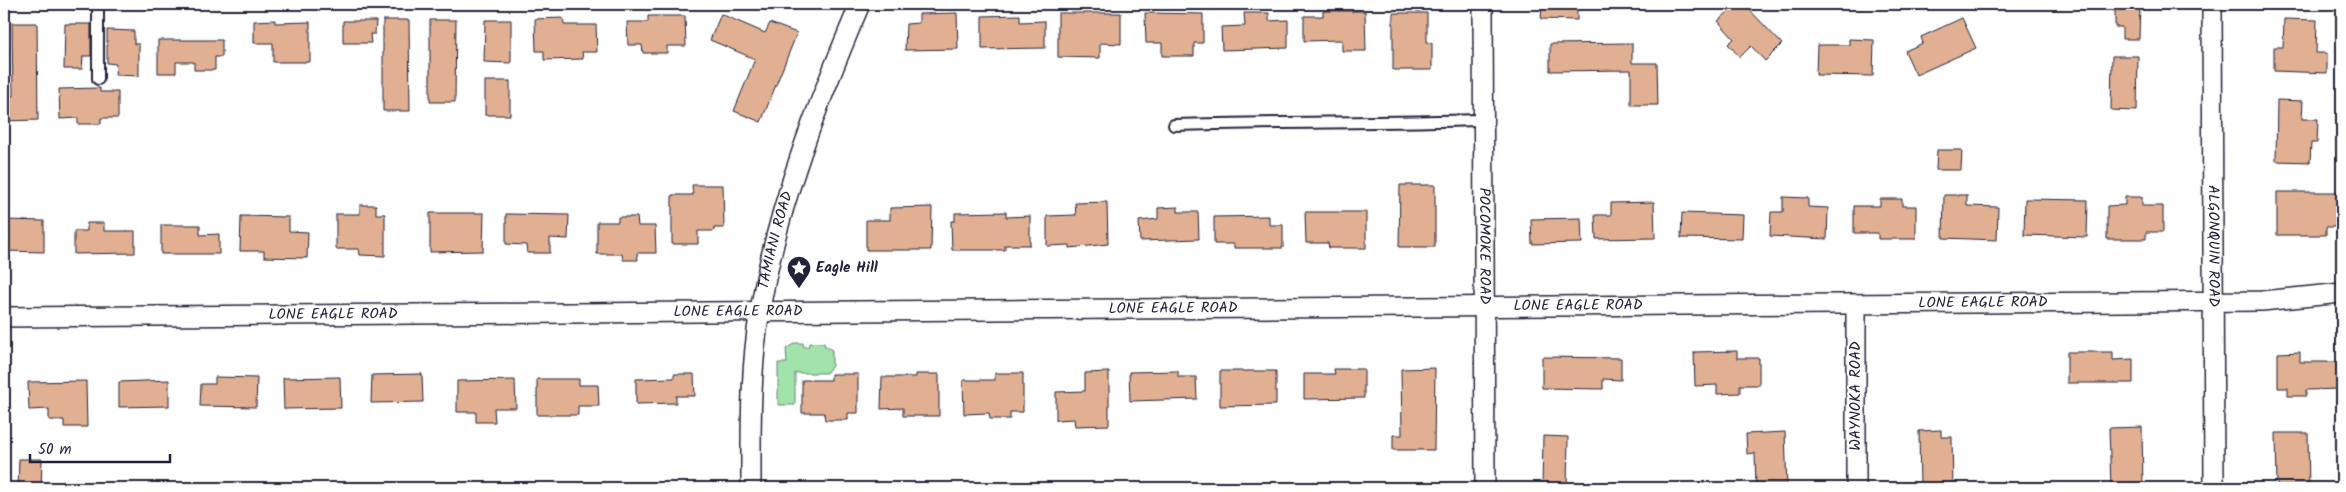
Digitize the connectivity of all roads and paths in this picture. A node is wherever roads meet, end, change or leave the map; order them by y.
1 (98, 4) edge
2 (860, 4) edge
3 (1483, 4) edge
4 (2212, 4) edge
5 (98, 79) dead end
6 (1483, 120) junction
7 (1174, 125) dead end
8 (2342, 293) edge
9 (2213, 301) junction
10 (1856, 304) junction
11 (1484, 306) junction
12 (760, 312) junction
13 (4, 317) edge
14 (751, 488) edge
15 (1485, 488) edge
16 (1856, 488) edge
17 (2214, 488) edge

1 - 5 lane
2 - 12 street, TAMIANI ROAD
3 - 6 street, POCOMOKE ROAD
4 - 9 street, ALGONQUIN ROAD
6 - 7 lane
6 - 11 street, POCOMOKE ROAD
8 - 9 street, LONE EAGLE ROAD
9 - 10 street, LONE EAGLE ROAD
9 - 17 street, ALGONQUIN ROAD
10 - 11 street, LONE EAGLE ROAD
10 - 16 street, WAYNOKA ROAD
11 - 12 street, LONE EAGLE ROAD
11 - 15 street, POCOMOKE ROAD
12 - 13 street, LONE EAGLE ROAD
12 - 14 street, TAMIANI ROAD

